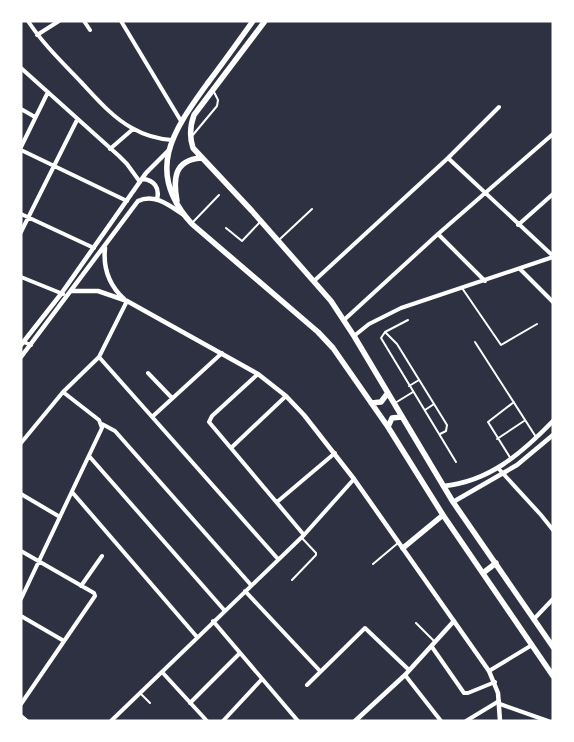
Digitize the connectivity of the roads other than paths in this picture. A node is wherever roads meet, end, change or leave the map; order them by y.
1 (28, 21) edge
2 (59, 21) edge
3 (84, 21) edge
4 (129, 21) edge
5 (253, 21) edge
6 (264, 21) edge
7 (122, 23) edge
8 (90, 30) dead end
9 (37, 35) junction
10 (21, 68) edge
11 (212, 90) junction
12 (48, 92) junction
13 (499, 107) dead end
14 (21, 109) edge
15 (36, 118) junction
16 (77, 120) junction
17 (181, 122) junction
18 (133, 129) junction
19 (553, 134) edge
20 (190, 138) junction
21 (172, 140) junction
22 (21, 148) edge
23 (110, 149) junction
24 (168, 151) junction
25 (201, 158) junction
26 (448, 158) junction
27 (53, 166) junction
28 (141, 180) junction
29 (485, 193) junction
30 (553, 194) edge
31 (218, 195) dead end
32 (157, 200) junction
33 (127, 201) junction
34 (178, 205) junction
35 (312, 209) dead end
36 (21, 214) edge
37 (184, 216) junction
38 (28, 218) junction
39 (261, 221) junction
40 (192, 224) junction
41 (518, 225) junction
42 (226, 228) dead end
43 (21, 232) edge
44 (438, 234) junction
45 (278, 241) junction
46 (106, 245) junction
47 (94, 248) junction
48 (553, 257) edge
49 (520, 269) junction
50 (21, 277) edge
51 (314, 281) junction
52 (485, 281) junction
53 (462, 288) junction
54 (72, 291) junction
55 (61, 294) junction
56 (68, 297) junction
57 (126, 302) junction
58 (553, 302) edge
59 (343, 320) junction
60 (408, 320) dead end
61 (537, 324) dead end
62 (385, 332) junction
63 (354, 336) junction
64 (22, 342) edge
65 (475, 342) dead end
66 (30, 344) junction
67 (222, 353) junction
68 (21, 357) edge
69 (99, 357) junction
70 (148, 373) dead end
71 (258, 374) junction
72 (419, 380) junction
73 (409, 386) junction
74 (63, 392) junction
75 (413, 392) junction
76 (387, 394) junction
77 (286, 396) junction
78 (172, 398) junction
79 (514, 402) junction
80 (371, 403) junction
81 (394, 404) junction
82 (434, 404) junction
83 (424, 410) junction
84 (152, 417) junction
85 (402, 417) junction
86 (525, 420) junction
87 (553, 421) edge
88 (102, 424) junction
89 (388, 428) junction
90 (440, 434) junction
91 (553, 435) edge
92 (536, 437) junction
93 (498, 439) junction
94 (21, 443) edge
95 (231, 448) junction
96 (335, 453) junction
97 (89, 456) junction
98 (510, 459) junction
99 (456, 462) dead end
100 (498, 468) junction
101 (503, 474) junction
102 (354, 479) junction
103 (443, 486) junction
104 (72, 492) junction
105 (21, 494) edge
106 (277, 502) junction
107 (453, 502) junction
108 (443, 515) junction
109 (60, 516) junction
110 (553, 530) edge
111 (303, 536) junction
112 (401, 545) junction
113 (21, 551) edge
114 (102, 556) dead end
115 (278, 559) junction
116 (39, 561) junction
117 (496, 563) junction
118 (373, 564) dead end
119 (483, 573) junction
120 (292, 580) dead end
121 (252, 585) junction
122 (81, 586) junction
123 (245, 591) junction
124 (21, 598) edge
125 (553, 599) edge
126 (225, 611) junction
127 (21, 616) edge
128 (534, 619) junction
129 (213, 621) junction
130 (454, 621) junction
131 (416, 623) dead end
132 (197, 637) junction
133 (64, 642) junction
134 (436, 643) junction
135 (552, 643) edge
136 (532, 645) junction
137 (432, 647) junction
138 (240, 654) junction
139 (409, 670) junction
140 (320, 671) junction
141 (489, 671) junction
142 (162, 672) junction
143 (405, 675) junction
144 (553, 676) edge
145 (262, 679) junction
146 (494, 682) junction
147 (306, 685) dead end
148 (140, 693) junction
149 (500, 702) junction
150 (150, 703) dead end
151 (190, 703) junction
152 (21, 704) edge
153 (21, 716) edge
154 (294, 716) junction
155 (27, 721) edge
156 (111, 721) edge
157 (206, 721) edge
158 (223, 721) edge
159 (290, 721) edge
160 (298, 721) edge
161 (355, 721) edge
162 (442, 721) edge
163 (466, 721) edge
164 (500, 721) edge
165 (548, 721) edge

1 - 9 street
2 - 9 street
3 - 8 street
4 - 7 lane
5 - 17 main road
6 - 11 main road
7 - 17 street
9 - 18 street
10 - 12 street
11 - 20 main road
11 - 20 lane
12 - 15 street
12 - 16 street
13 - 26 street
14 - 15 street
15 - 22 street
16 - 23 street
16 - 27 street
17 - 21 main road
18 - 21 street
18 - 23 street
19 - 29 street
20 - 25 main road
21 - 24 main road
22 - 27 street
23 - 28 street
24 - 28 street
24 - 34 main road
25 - 34 main road
25 - 39 main road
26 - 29 street
26 - 51 street
27 - 33 street
27 - 38 street
28 - 32 street
28 - 33 street
29 - 41 street
29 - 44 street
30 - 41 street
31 - 40 lane
32 - 37 street
32 - 46 street
33 - 47 street
34 - 37 main road
35 - 45 lane
36 - 38 street
37 - 40 main road
38 - 43 street
38 - 47 street
39 - 42 lane
39 - 45 main road
40 - 80 main road
41 - 48 street
44 - 52 street
44 - 59 street
45 - 51 main road
46 - 54 street
46 - 57 street
47 - 55 street
48 - 49 street
49 - 52 street
49 - 58 street
50 - 55 street
51 - 59 main road
52 - 53 street
53 - 61 lane
53 - 63 street
54 - 56 street
54 - 57 street
55 - 56 street
55 - 64 street
56 - 66 street
57 - 67 street
57 - 69 street
59 - 63 main road
60 - 62 lane
62 - 72 lane
62 - 73 lane
63 - 76 main road
64 - 66 street
65 - 79 lane
66 - 68 street
67 - 71 street
67 - 78 street
69 - 74 street
69 - 84 street
70 - 78 street
71 - 77 street
71 - 95 street
72 - 73 lane
72 - 82 lane
73 - 75 lane
74 - 88 street
74 - 94 street
75 - 81 lane
75 - 83 lane
76 - 80 main road
76 - 81 main road
77 - 95 street
77 - 96 street
78 - 84 street
79 - 86 lane
79 - 93 lane
80 - 89 main road
81 - 85 main road
82 - 83 lane
82 - 90 lane
83 - 90 lane
84 - 115 street
85 - 89 main road
85 - 103 main road
86 - 92 lane
86 - 93 lane
87 - 92 street
88 - 97 street
88 - 121 street
89 - 108 main road
90 - 99 lane
91 - 101 street
92 - 98 street
93 - 98 lane
95 - 106 street
96 - 102 street
96 - 106 street
97 - 104 street
97 - 126 street
98 - 100 street
100 - 101 street
100 - 103 street
101 - 107 street
101 - 110 street
102 - 111 street
102 - 112 street
103 - 107 main road
104 - 109 street
104 - 132 street
105 - 109 street
106 - 111 street
107 - 117 main road
108 - 112 main road
108 - 119 main road
109 - 116 street
111 - 115 street
111 - 120 lane
112 - 118 lane
112 - 130 street
113 - 116 street
114 - 122 street
115 - 121 street
116 - 122 street
116 - 124 street
117 - 119 main road
117 - 128 main road
119 - 136 main road
121 - 123 street
122 - 133 street
123 - 126 street
123 - 140 street
125 - 128 street
126 - 129 street
127 - 133 street
128 - 135 main road
129 - 132 street
129 - 138 street
130 - 134 street
130 - 141 street
131 - 134 lane
132 - 142 street
133 - 152 street
134 - 137 street
136 - 141 street
136 - 144 main road
137 - 139 street
137 - 146 street
138 - 145 street
138 - 151 street
139 - 140 street
139 - 143 street
140 - 147 street
141 - 146 street
142 - 148 street
142 - 151 street
143 - 161 street
143 - 162 street
145 - 154 street
145 - 158 street
146 - 149 street
148 - 150 lane
148 - 156 street
149 - 163 street
149 - 164 street
149 - 165 street
151 - 157 street
153 - 155 street
154 - 159 street
154 - 160 street

